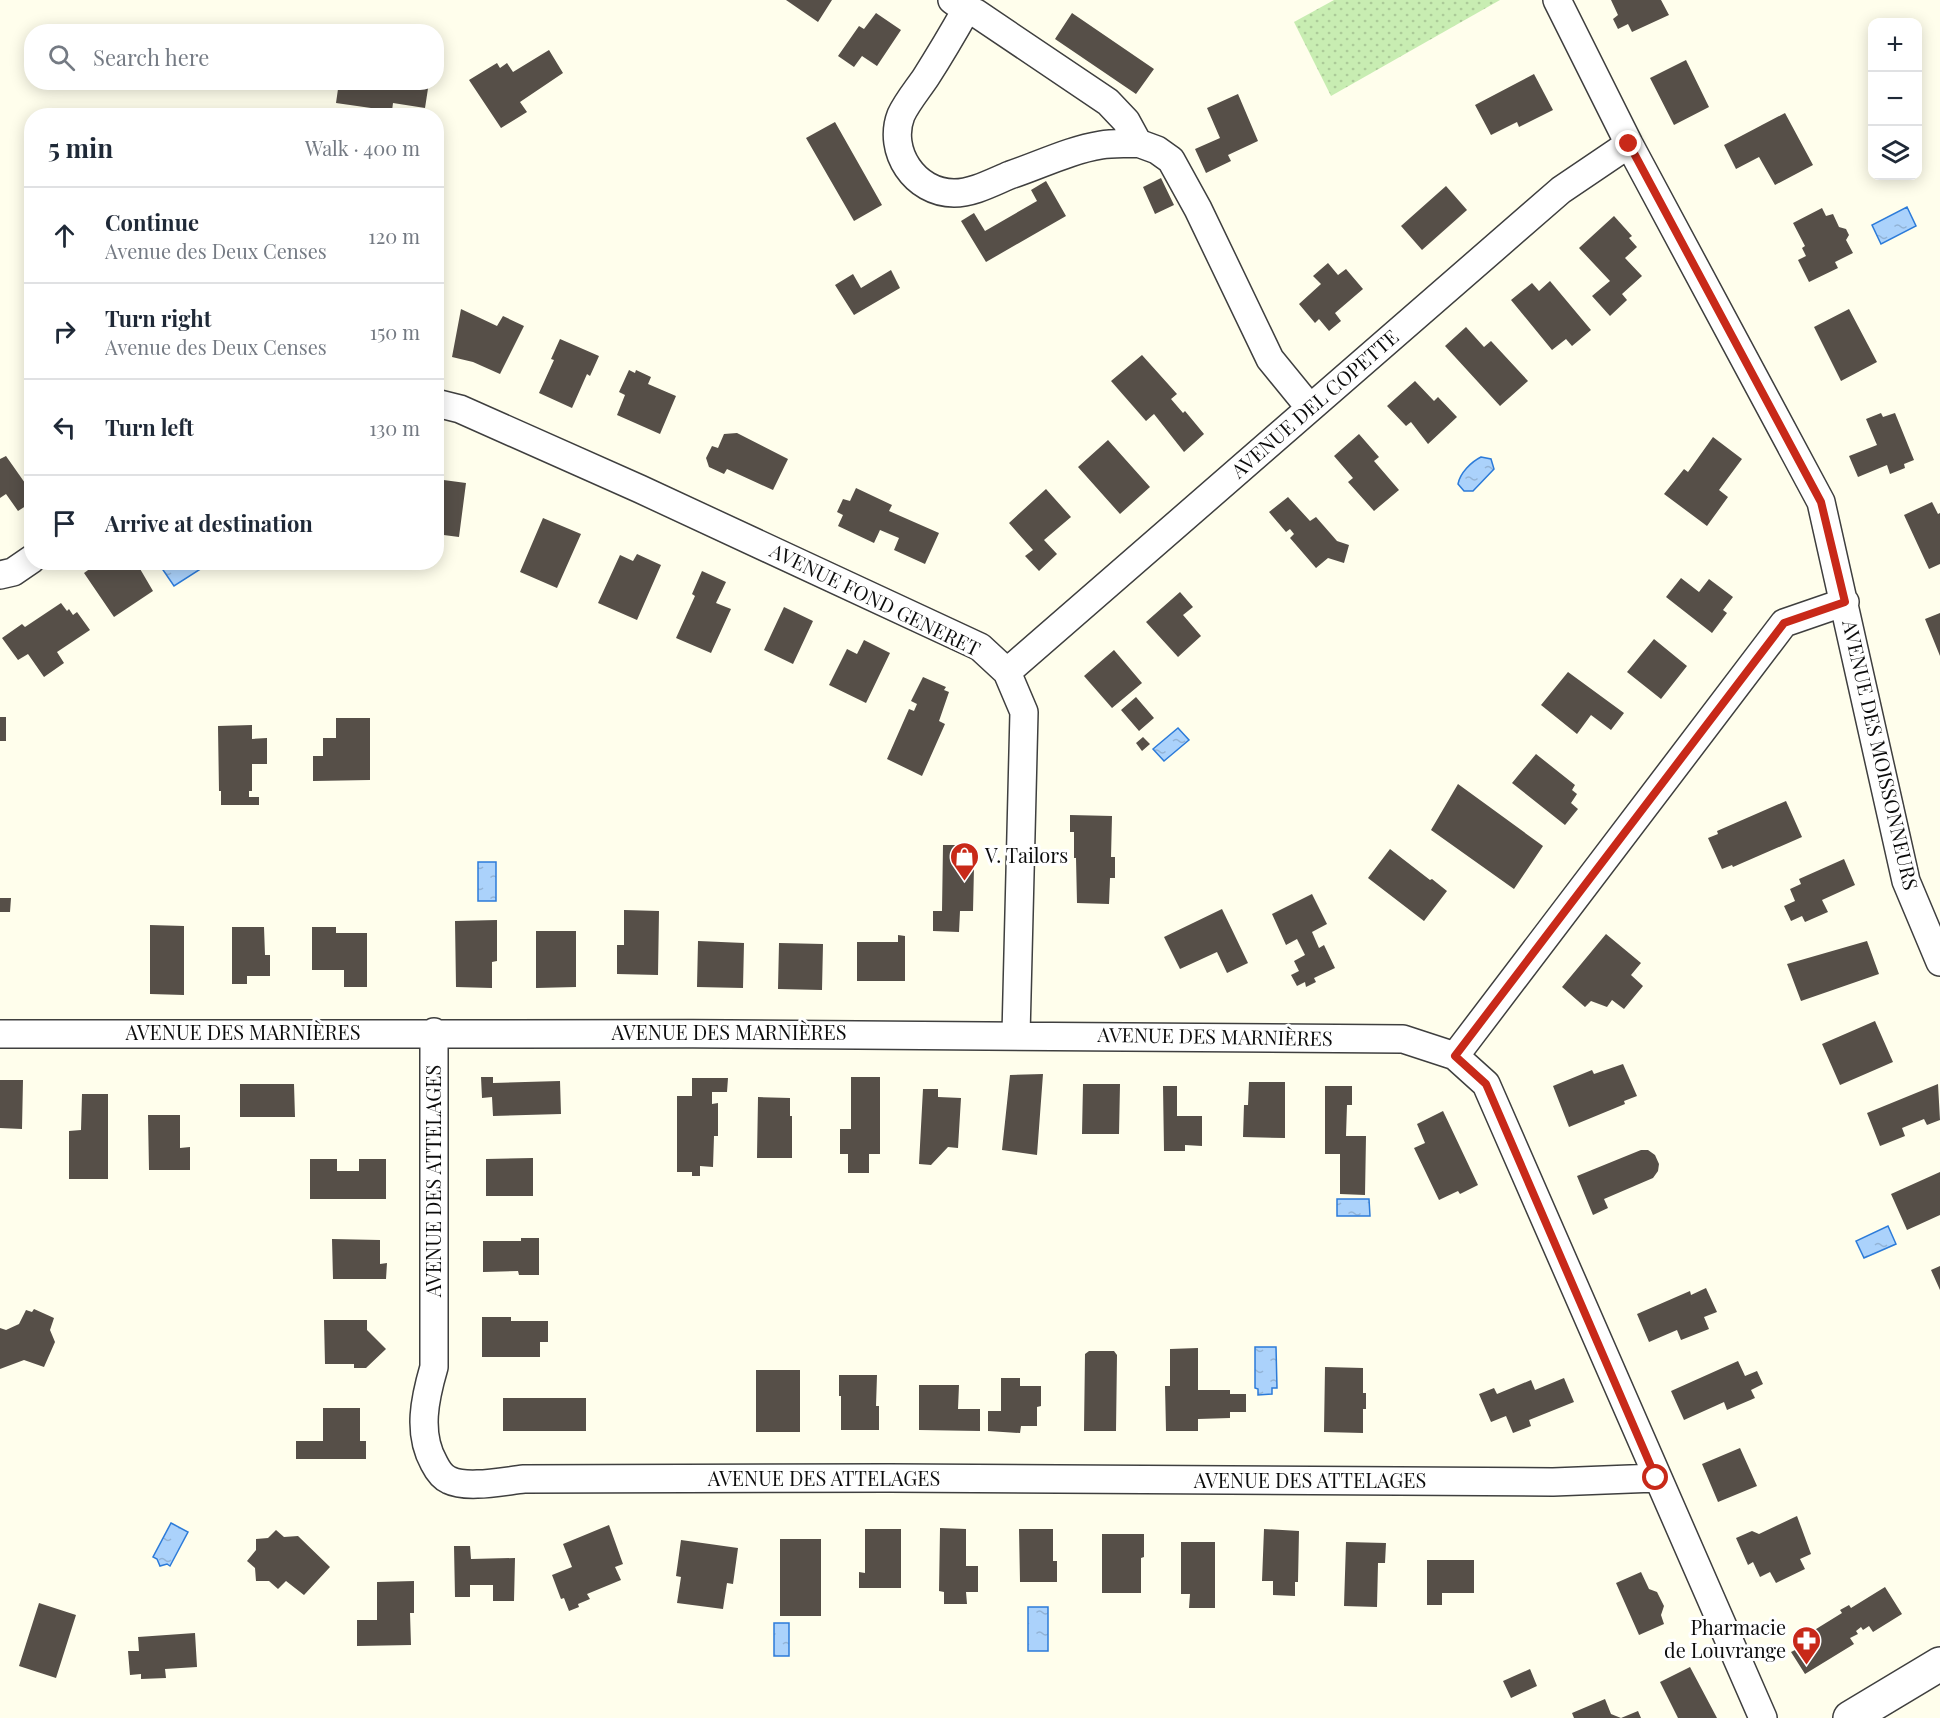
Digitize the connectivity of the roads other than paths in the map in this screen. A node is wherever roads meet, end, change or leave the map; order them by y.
1 (1557, 0) edge
2 (959, 5) edge
3 (1138, 143) junction
4 (1629, 144) junction
5 (444, 405) edge
6 (1310, 408) junction
7 (24, 564) edge
8 (0, 575) edge
9 (1845, 602) junction
10 (1007, 672) junction
11 (1940, 962) edge
12 (434, 1032) junction
13 (0, 1034) edge
14 (1016, 1035) junction
15 (1455, 1056) junction
16 (1656, 1478) junction
17 (1940, 1664) edge
18 (1762, 1718) edge
19 (1850, 1718) edge

1 - 4 street, AVENUE DES MOISSONNEURS
2 - 3 street
2 - 3 street
3 - 6 street
4 - 6 street, AVENUE DEL COPETTE
4 - 9 street, AVENUE DES MOISSONNEURS
5 - 10 street, AVENUE FOND GENERET
6 - 10 street, AVENUE DEL COPETTE
7 - 8 street
9 - 11 street, AVENUE DES MOISSONNEURS
9 - 15 street
10 - 14 street, AVENUE FOND GENERET
12 - 13 street, AVENUE DES MARNIÈRES
12 - 14 street, AVENUE DES MARNIÈRES
12 - 16 street, AVENUE DES ATTELAGES
14 - 15 street, AVENUE DES MARNIÈRES
15 - 16 street
16 - 18 street
17 - 19 street

